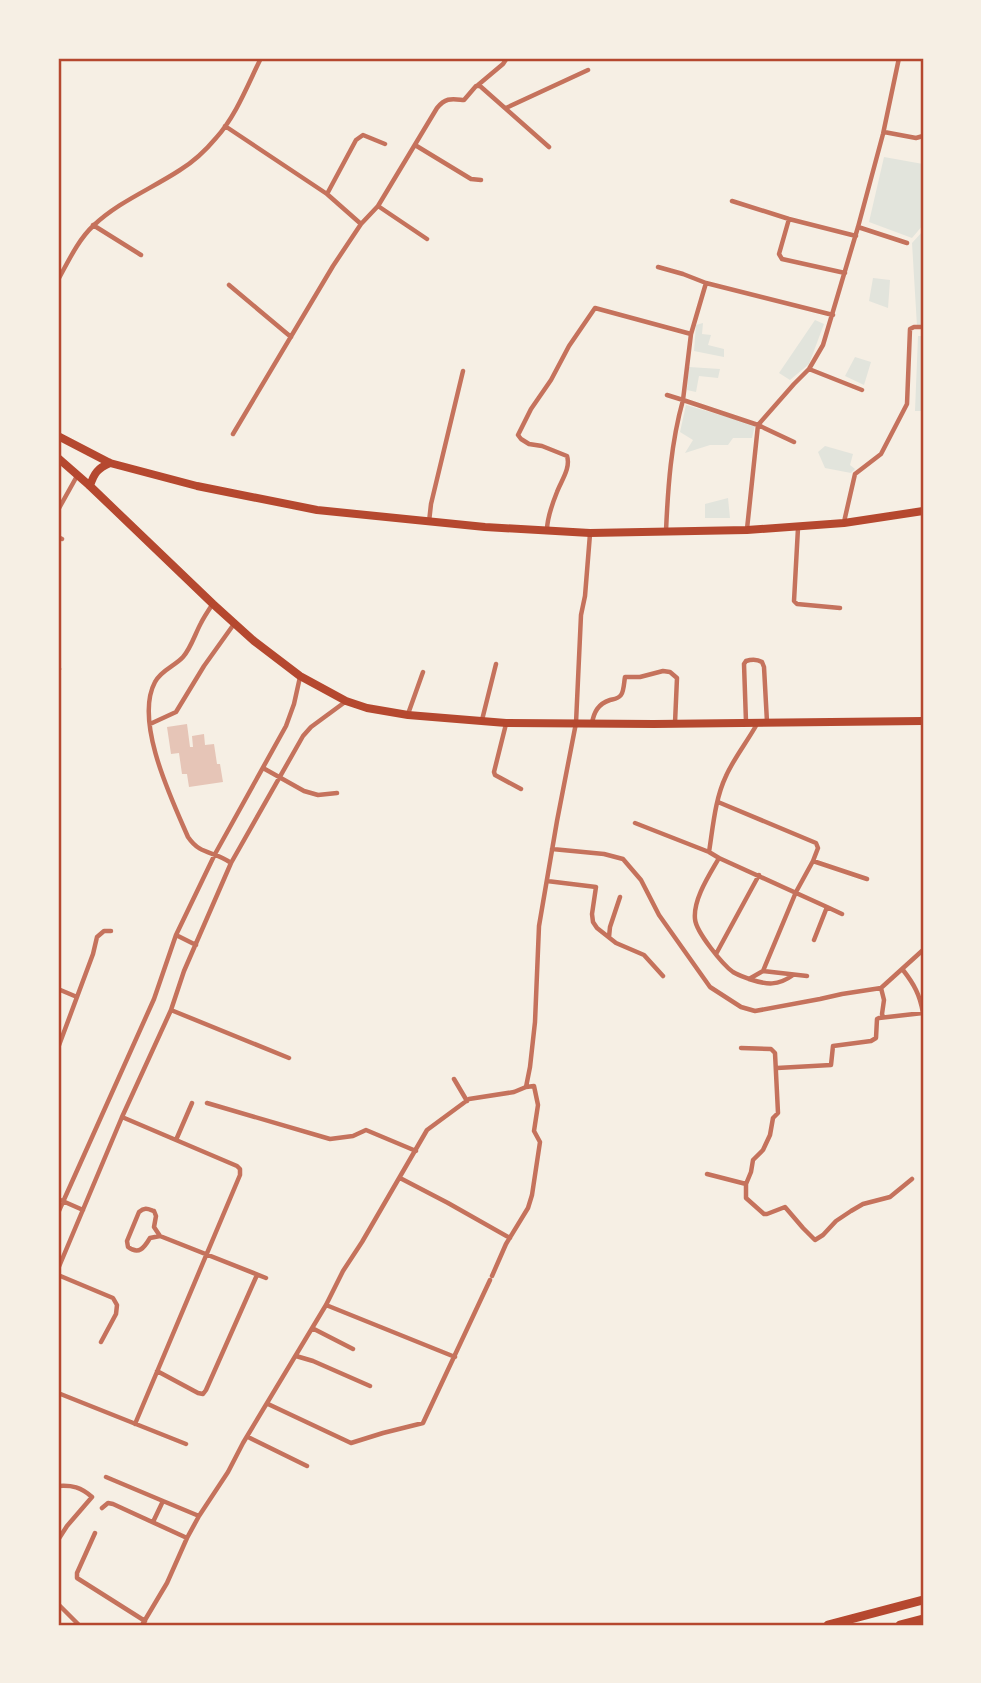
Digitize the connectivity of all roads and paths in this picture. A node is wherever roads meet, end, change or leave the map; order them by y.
1 (261, 58) edge
2 (507, 58) edge
3 (899, 58) edge
4 (587, 70) dead end
5 (478, 85) junction
6 (506, 108) junction
7 (225, 126) junction
8 (884, 132) junction
9 (923, 136) edge
10 (385, 144) dead end
11 (415, 145) junction
12 (549, 147) dead end
13 (481, 180) dead end
14 (327, 194) junction
15 (732, 201) dead end
16 (378, 206) junction
17 (789, 219) junction
18 (361, 224) junction
19 (93, 225) junction
20 (859, 227) junction
21 (856, 236) junction
22 (427, 239) dead end
23 (907, 243) dead end
24 (141, 256) dead end
25 (658, 267) dead end
26 (845, 273) junction
27 (58, 280) edge
28 (706, 283) junction
29 (229, 285) dead end
30 (833, 316) junction
31 (923, 327) edge
32 (691, 334) junction
33 (290, 337) junction
34 (809, 369) junction
35 (463, 371) dead end
36 (862, 390) dead end
37 (667, 395) dead end
38 (683, 400) junction
39 (758, 425) junction
40 (233, 434) dead end
41 (58, 436) edge
42 (794, 442) dead end
43 (58, 458) edge
44 (110, 463) junction
45 (77, 475) junction
46 (90, 486) junction
47 (58, 510) edge
48 (923, 511) edge
49 (429, 523) junction
50 (844, 523) junction
51 (798, 527) junction
52 (747, 530) junction
53 (547, 531) junction
54 (666, 532) junction
55 (590, 533) junction
56 (213, 604) junction
57 (840, 608) dead end
58 (234, 624) junction
59 (496, 664) dead end
60 (423, 672) dead end
61 (300, 676) junction
62 (346, 701) junction
63 (408, 715) junction
64 (482, 720) junction
65 (923, 721) edge
66 (762, 722) junction
67 (506, 723) junction
68 (576, 723) junction
69 (592, 723) junction
70 (675, 723) junction
71 (746, 723) junction
72 (150, 724) junction
73 (263, 768) junction
74 (280, 777) junction
75 (521, 789) dead end
76 (337, 793) dead end
77 (718, 802) junction
78 (635, 823) dead end
79 (552, 849) junction
80 (709, 852) junction
81 (215, 854) junction
82 (719, 858) junction
83 (813, 861) junction
84 (231, 863) junction
85 (759, 875) junction
86 (867, 879) dead end
87 (547, 881) junction
88 (796, 892) junction
89 (620, 897) dead end
90 (827, 907) junction
91 (842, 914) dead end
92 (111, 931) dead end
93 (176, 935) junction
94 (609, 938) junction
95 (814, 940) dead end
96 (197, 945) junction
97 (923, 950) edge
98 (716, 954) junction
99 (902, 970) junction
100 (762, 971) junction
101 (793, 975) junction
102 (663, 976) dead end
103 (807, 976) dead end
104 (749, 979) junction
105 (881, 988) junction
106 (58, 989) edge
107 (77, 997) junction
108 (171, 1010) junction
109 (923, 1013) edge
110 (883, 1017) junction
111 (58, 1048) edge
112 (741, 1048) dead end
113 (289, 1058) dead end
114 (777, 1068) junction
115 (454, 1079) dead end
116 (526, 1087) junction
117 (467, 1101) junction
118 (192, 1102) dead end
119 (207, 1103) dead end
120 (122, 1117) junction
121 (176, 1140) junction
122 (416, 1151) junction
123 (707, 1174) dead end
124 (400, 1177) junction
125 (912, 1179) dead end
126 (746, 1184) junction
127 (60, 1200) edge
128 (83, 1210) junction
129 (58, 1213) edge
130 (160, 1236) junction
131 (510, 1238) junction
132 (207, 1254) junction
133 (58, 1269) edge
134 (58, 1275) edge
135 (257, 1275) junction
136 (266, 1278) dead end
137 (326, 1305) junction
138 (312, 1328) junction
139 (101, 1342) dead end
140 (353, 1349) dead end
141 (296, 1356) junction
142 (455, 1357) junction
143 (157, 1371) junction
144 (370, 1386) dead end
145 (58, 1393) edge
146 (268, 1404) junction
147 (135, 1424) junction
148 (247, 1437) junction
149 (186, 1444) dead end
150 (307, 1466) dead end
151 (106, 1477) dead end
152 (58, 1486) edge
153 (163, 1501) junction
154 (102, 1508) dead end
155 (198, 1516) junction
156 (153, 1522) junction
157 (95, 1533) dead end
158 (187, 1538) junction
159 (58, 1540) edge
160 (923, 1600) edge
161 (58, 1604) edge
162 (923, 1619) edge
163 (144, 1623) edge
164 (79, 1625) edge
165 (828, 1625) edge
166 (900, 1625) edge

1 - 7 street
2 - 5 street
3 - 8 street
4 - 6 street
5 - 6 street
5 - 11 street
6 - 12 street
7 - 14 street
7 - 19 street
8 - 9 street
8 - 20 street
10 - 14 street
11 - 13 street
11 - 16 street
14 - 18 street
15 - 17 street
16 - 18 street
16 - 22 street
17 - 21 street
17 - 26 street
18 - 33 street
19 - 24 street
19 - 27 street
20 - 21 street
20 - 23 street
21 - 26 street
25 - 28 street
26 - 30 street
28 - 30 street
28 - 32 street
29 - 33 street
30 - 34 street
31 - 50 street
32 - 38 street
32 - 53 street
33 - 40 street
34 - 36 street
34 - 39 street
35 - 49 street
37 - 38 street
38 - 39 street
38 - 54 street
39 - 42 street
39 - 52 street
41 - 44 highway
43 - 45 highway
44 - 46 highway
44 - 49 highway
45 - 46 highway
45 - 47 street
46 - 56 highway
48 - 50 highway
49 - 53 highway
50 - 51 highway
51 - 52 highway
51 - 57 street
52 - 54 highway
53 - 55 highway
54 - 55 highway
55 - 68 street
56 - 58 highway
56 - 72 street
58 - 61 highway
58 - 72 street
59 - 64 street
60 - 63 street
61 - 62 highway
61 - 73 street
62 - 63 highway
62 - 74 street
63 - 64 highway
64 - 67 highway
65 - 66 highway
66 - 71 highway
66 - 71 street
66 - 77 street
67 - 68 highway
67 - 75 street
68 - 69 highway
68 - 79 street
69 - 70 highway
69 - 70 street
70 - 71 highway
72 - 81 street
73 - 74 street
73 - 81 street
74 - 76 street
74 - 84 street
77 - 80 street
77 - 83 street
78 - 80 street
79 - 87 street
79 - 105 street
80 - 82 street
81 - 84 street
81 - 93 street
82 - 85 street
82 - 98 street
83 - 86 street
83 - 88 street
84 - 96 street
85 - 88 street
85 - 98 street
87 - 94 street
87 - 116 street
88 - 90 street
88 - 100 street
89 - 94 street
90 - 91 street
90 - 95 street
92 - 107 street
93 - 96 street
93 - 127 street
94 - 102 street
96 - 108 street
97 - 99 street
98 - 104 street
99 - 105 street
99 - 109 street
100 - 101 street
100 - 104 street
101 - 103 street
101 - 104 street
105 - 110 street
106 - 107 street
107 - 111 street
108 - 113 street
108 - 120 street
109 - 110 street
110 - 114 street
112 - 114 street
114 - 126 street
115 - 117 street
116 - 117 street
116 - 131 street
117 - 122 street
118 - 121 street
119 - 122 street
120 - 121 street
120 - 128 street
121 - 132 street
122 - 124 street
123 - 126 street
124 - 131 street
124 - 137 street
125 - 126 street
127 - 128 street
127 - 129 street
128 - 133 street
130 - 130 street
130 - 132 street
131 - 142 street
132 - 135 street
132 - 143 street
134 - 139 street
135 - 136 street
135 - 143 street
137 - 138 street
137 - 142 street
138 - 140 street
138 - 141 street
141 - 144 street
141 - 146 street
142 - 146 street
143 - 147 street
145 - 147 street
146 - 148 street
147 - 149 street
148 - 150 street
148 - 155 street
151 - 153 street
152 - 159 street
153 - 155 street
153 - 156 street
154 - 156 street
155 - 158 street
156 - 158 street
157 - 163 street
158 - 163 street
160 - 165 highway
161 - 164 street
162 - 166 highway

